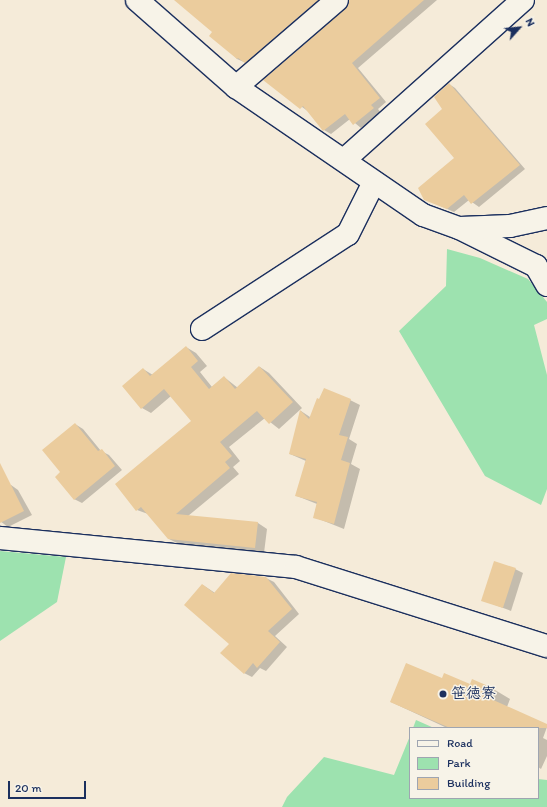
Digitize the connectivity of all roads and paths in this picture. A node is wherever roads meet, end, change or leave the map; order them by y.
1 (138, 0) edge
2 (523, 0) edge
3 (334, 1) edge
4 (236, 87) junction
5 (344, 160) junction
6 (374, 182) junction
7 (547, 218) edge
8 (459, 228) junction
9 (547, 285) edge
10 (202, 329) dead end
11 (0, 538) edge
12 (547, 646) edge

1 - 4 street
2 - 5 street
3 - 4 street
4 - 5 street
5 - 6 street
6 - 8 street
6 - 10 street
7 - 8 street
8 - 9 street
11 - 12 street

